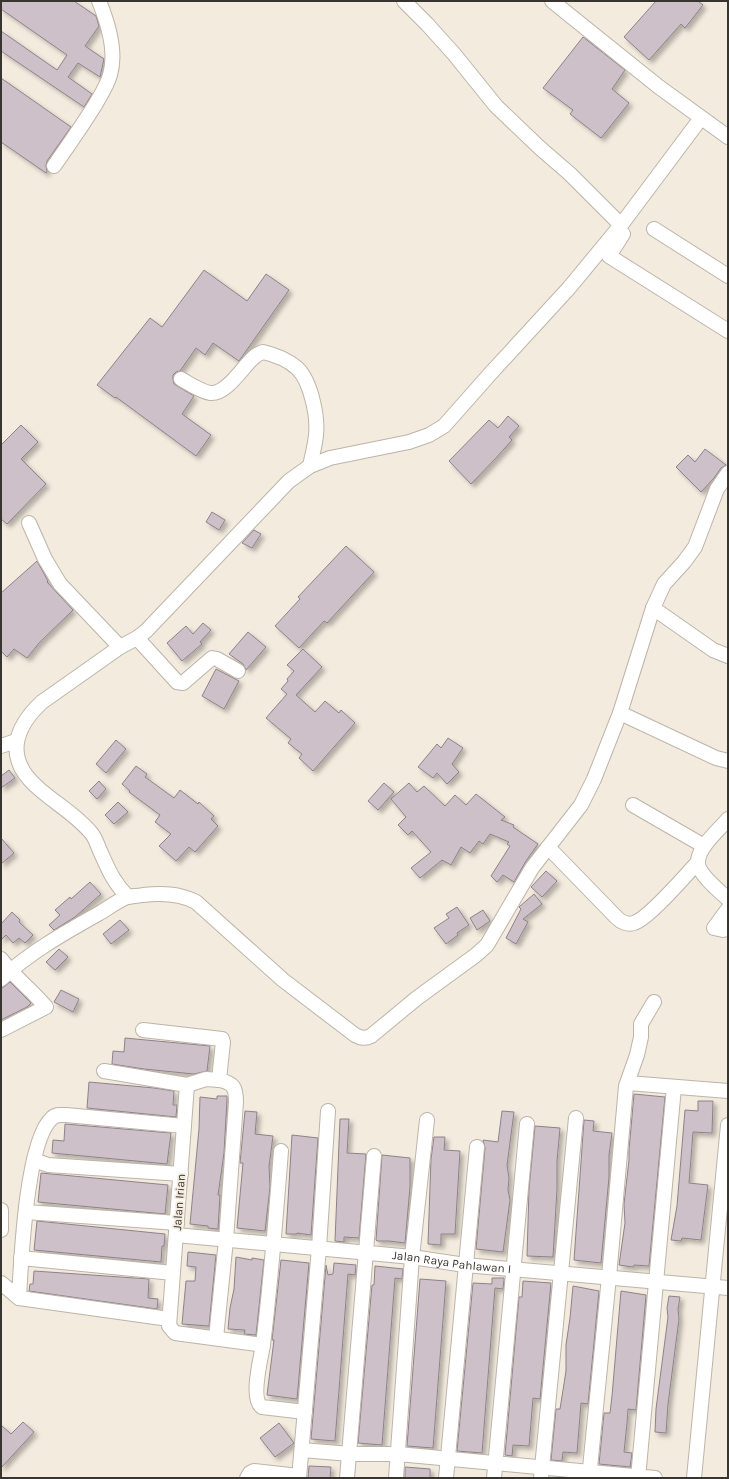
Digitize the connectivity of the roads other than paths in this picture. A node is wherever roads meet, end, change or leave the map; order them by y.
1 (99, 1) edge
2 (404, 1) edge
3 (552, 1) edge
4 (701, 118) junction
5 (728, 137) edge
6 (54, 166) dead end
7 (623, 227) junction
8 (654, 229) dead end
9 (728, 276) edge
10 (728, 331) edge
11 (181, 379) dead end
12 (310, 466) junction
13 (728, 473) edge
14 (29, 523) dead end
15 (653, 608) junction
16 (137, 638) junction
17 (120, 647) junction
18 (728, 656) edge
19 (238, 671) dead end
20 (620, 713) junction
21 (16, 740) junction
22 (1, 746) edge
23 (728, 761) edge
24 (633, 805) dead end
25 (728, 819) edge
26 (704, 846) junction
27 (548, 847) junction
28 (698, 862) junction
29 (128, 897) junction
30 (728, 899) edge
31 (728, 909) edge
32 (728, 929) edge
33 (1, 959) edge
34 (5, 975) edge
35 (654, 1002) dead end
36 (1, 1030) edge
37 (143, 1030) dead end
38 (104, 1071) dead end
39 (219, 1080) junction
40 (628, 1083) junction
41 (187, 1085) junction
42 (674, 1087) junction
43 (728, 1091) edge
44 (328, 1111) dead end
45 (576, 1118) dead end
46 (428, 1120) dead end
47 (527, 1124) dead end
48 (728, 1125) edge
49 (184, 1126) junction
50 (477, 1147) dead end
51 (281, 1151) dead end
52 (374, 1156) dead end
53 (34, 1160) junction
54 (181, 1174) junction
55 (1, 1210) edge
56 (26, 1212) junction
57 (177, 1229) junction
58 (1, 1230) edge
59 (226, 1240) junction
60 (273, 1244) junction
61 (319, 1248) junction
62 (365, 1253) junction
63 (412, 1257) junction
64 (21, 1258) junction
65 (465, 1265) junction
66 (514, 1268) junction
67 (173, 1273) junction
68 (561, 1273) junction
69 (609, 1277) junction
70 (656, 1281) junction
71 (1, 1283) edge
72 (713, 1286) junction
73 (728, 1288) edge
74 (25, 1300) junction
75 (169, 1319) junction
76 (216, 1338) junction
77 (263, 1345) junction
78 (305, 1412) junction
79 (302, 1450) junction
80 (350, 1454) junction
81 (398, 1454) junction
82 (448, 1458) junction
83 (496, 1463) junction
84 (542, 1473) edge
85 (589, 1475) edge
86 (299, 1477) edge
87 (638, 1477) edge
88 (247, 1478) edge
89 (347, 1478) edge
90 (396, 1478) edge
91 (446, 1478) edge
92 (494, 1478) edge
93 (655, 1478) edge
94 (694, 1478) edge

1 - 6 street
2 - 7 street
3 - 4 street
4 - 5 street
4 - 7 street
7 - 10 street
7 - 12 street
8 - 9 street
11 - 12 street
12 - 16 street
13 - 15 street
14 - 17 street
15 - 18 street
15 - 20 street
16 - 17 street
16 - 19 street
17 - 21 street
20 - 23 street
20 - 27 street
21 - 22 street
21 - 29 street
24 - 26 street
25 - 26 street
26 - 28 street
27 - 28 street
27 - 29 street
28 - 30 street
29 - 34 street
31 - 32 street
33 - 34 street
34 - 36 street
35 - 40 street
37 - 39 street
38 - 41 street
39 - 41 street
39 - 59 street
40 - 42 street
40 - 69 street
41 - 49 street, Jalan Irian
42 - 43 street
42 - 70 street
44 - 61 street
45 - 68 street
46 - 63 street
47 - 66 street
48 - 72 street
49 - 53 street
49 - 54 street, Jalan Irian
50 - 65 street
51 - 60 street
52 - 62 street
53 - 54 street
53 - 56 street
54 - 57 street, Jalan Irian
55 - 58 street
56 - 57 street, Jalan Raya Pahlawan I
56 - 64 street
57 - 59 street, Jalan Raya Pahlawan I
57 - 67 street, Jalan Irian
59 - 60 street, Jalan Raya Pahlawan I
59 - 76 street
60 - 61 street, Jalan Raya Pahlawan I
60 - 77 street
61 - 62 street, Jalan Raya Pahlawan I
61 - 78 street
62 - 63 street, Jalan Raya Pahlawan I
62 - 80 street
63 - 65 street, Jalan Raya Pahlawan I
63 - 81 street
64 - 67 street
64 - 74 street
65 - 66 street, Jalan Raya Pahlawan I
65 - 82 street
66 - 68 street, Jalan Raya Pahlawan I
66 - 83 street
67 - 75 street, Jalan Irian
68 - 69 street, Jalan Raya Pahlawan I
68 - 84 street
69 - 70 street, Jalan Raya Pahlawan I
69 - 85 street
70 - 72 street, Jalan Raya Pahlawan I
70 - 87 street
71 - 74 street
72 - 73 street, Jalan Raya Pahlawan I
72 - 94 street
74 - 75 street
75 - 76 street
76 - 77 street
77 - 78 street
78 - 79 street
79 - 80 street
79 - 86 street
80 - 81 street
80 - 89 street
81 - 82 street
81 - 90 street
82 - 83 street
82 - 91 street
83 - 84 street
83 - 92 street
84 - 85 street
85 - 87 street
86 - 88 street
87 - 93 street

